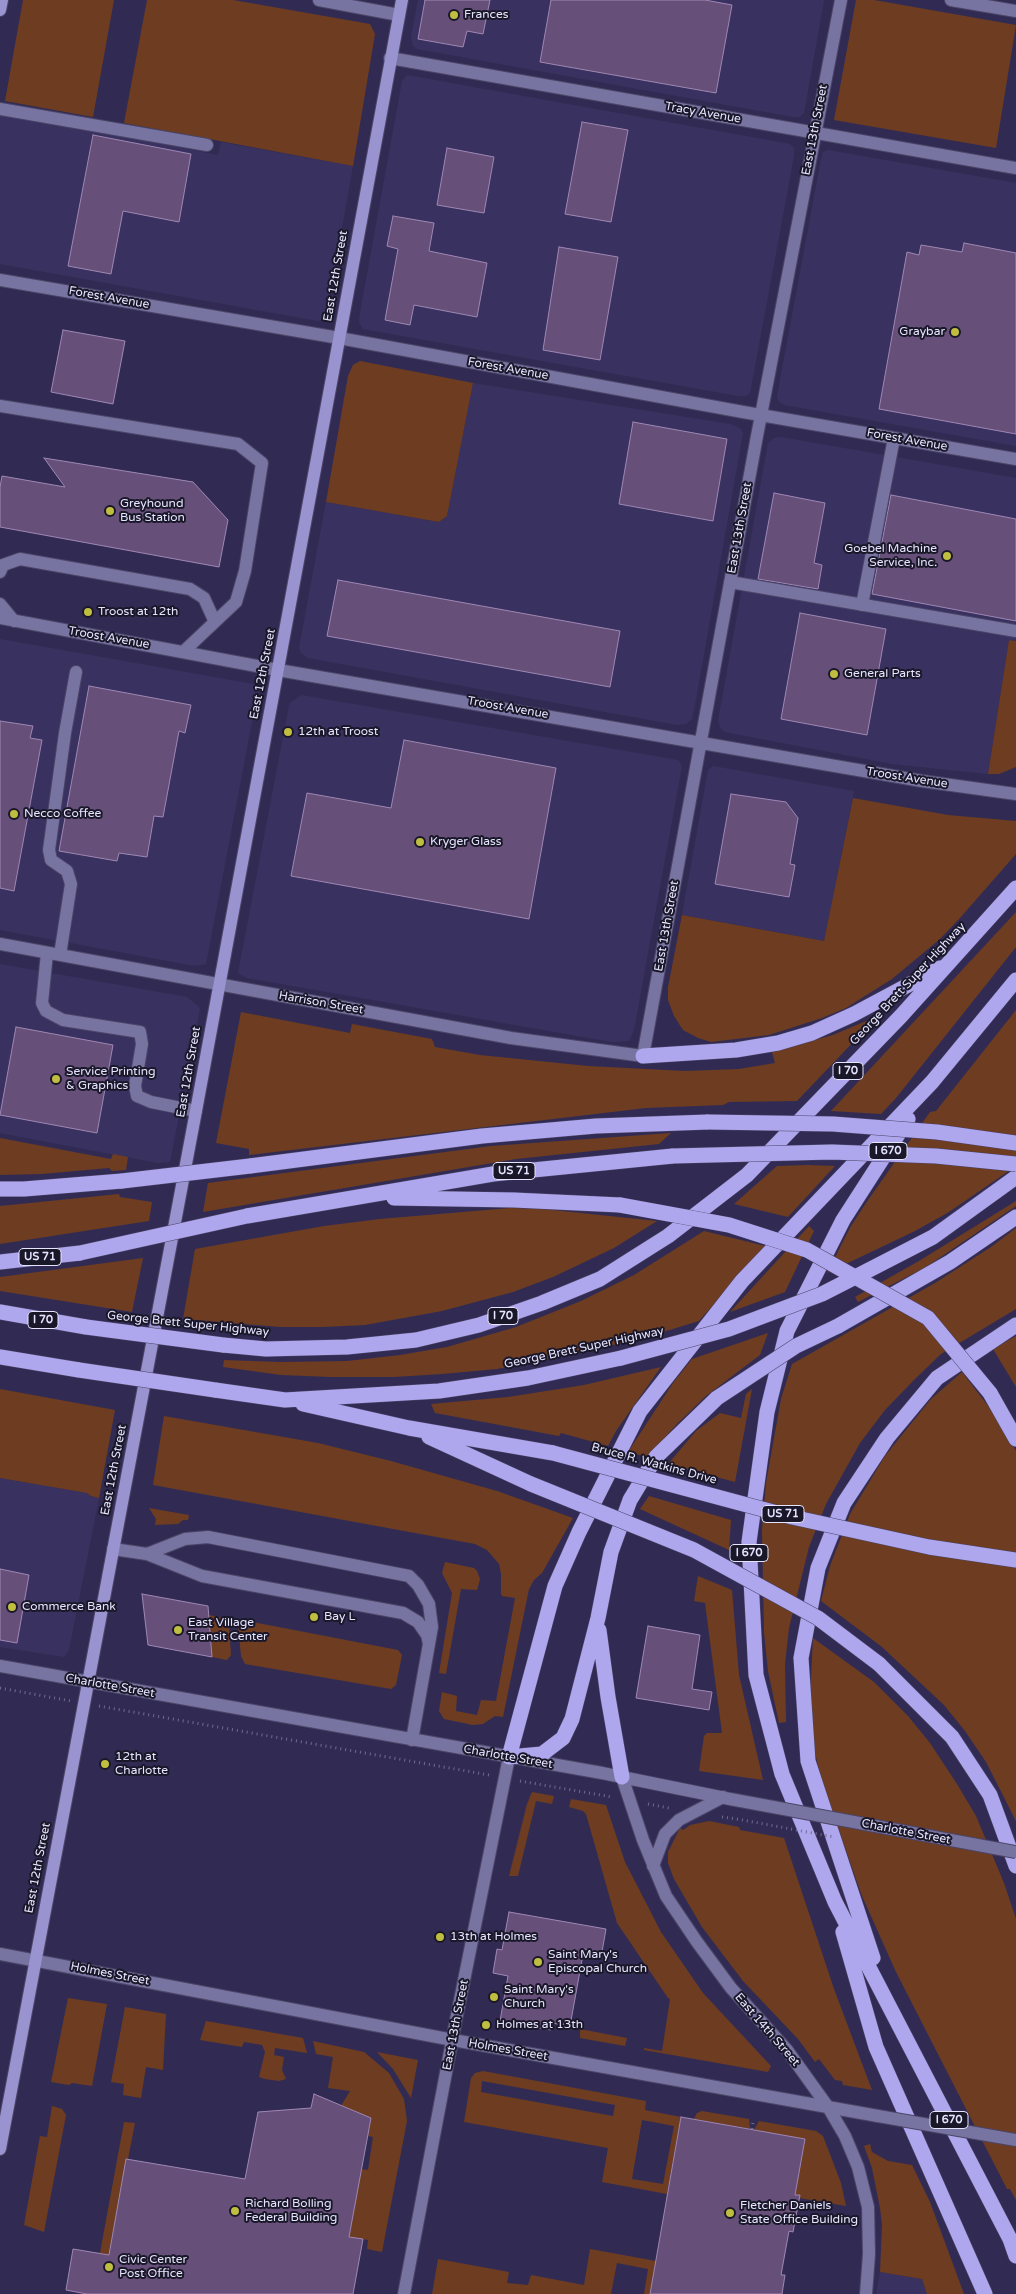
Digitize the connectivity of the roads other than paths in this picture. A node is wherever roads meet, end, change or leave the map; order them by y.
1 (2, 0) edge
2 (319, 0) edge
3 (402, 0) edge
4 (841, 0) edge
5 (951, 0) edge
6 (0, 10) edge
7 (1016, 12) edge
8 (399, 15) junction
9 (390, 58) junction
10 (0, 109) edge
11 (814, 132) junction
12 (207, 145) dead end
13 (1016, 168) edge
14 (0, 280) edge
15 (339, 338) junction
16 (0, 406) edge
17 (761, 415) junction
18 (894, 438) junction
19 (1016, 459) edge
20 (0, 572) edge
21 (730, 582) junction
22 (0, 604) edge
23 (862, 605) junction
24 (0, 618) edge
25 (214, 620) junction
26 (14, 621) junction
27 (1016, 631) edge
28 (183, 652) junction
29 (278, 670) junction
30 (76, 672) dead end
31 (700, 741) junction
32 (1013, 791) edge
33 (1016, 888) edge
34 (0, 944) edge
35 (54, 954) junction
36 (948, 964) junction
37 (1016, 980) edge
38 (219, 985) junction
39 (643, 1056) junction
40 (932, 1082) junction
41 (196, 1111) junction
42 (1016, 1143) edge
43 (1016, 1164) edge
44 (1016, 1177) edge
45 (0, 1189) edge
46 (357, 1198) junction
47 (1016, 1217) edge
48 (0, 1262) edge
49 (0, 1312) edge
50 (1016, 1325) edge
51 (0, 1357) edge
52 (285, 1400) junction
53 (409, 1428) junction
54 (1016, 1439) edge
55 (113, 1550) junction
56 (146, 1554) junction
57 (1016, 1560) edge
58 (598, 1618) junction
59 (429, 1647) junction
60 (0, 1666) edge
61 (88, 1683) junction
62 (412, 1740) junction
63 (510, 1757) junction
64 (622, 1777) junction
65 (726, 1798) junction
66 (1016, 1852) edge
67 (653, 1866) junction
68 (1016, 1866) edge
69 (834, 1902) junction
70 (0, 1954) edge
71 (34, 1960) junction
72 (888, 2002) junction
73 (452, 2040) junction
74 (828, 2106) junction
75 (1016, 2140) edge
76 (0, 2149) edge
77 (1016, 2256) edge
78 (404, 2294) edge
79 (866, 2294) edge
80 (985, 2294) edge

1 - 6 main road
2 - 8 street
3 - 8 main road, East 12th Street
4 - 11 street, East 13th Street
5 - 7 street
8 - 9 main road, East 12th Street
9 - 11 street, Tracy Avenue
9 - 15 main road, East 12th Street
10 - 12 street
11 - 13 street, Tracy Avenue
11 - 17 street, East 13th Street
14 - 15 street, Forest Avenue
15 - 17 street, Forest Avenue
15 - 29 main road, East 12th Street
16 - 25 street
17 - 18 street, Forest Avenue
17 - 21 street, East 13th Street
18 - 19 street, Forest Avenue
18 - 23 street
20 - 25 street
21 - 23 street
21 - 31 street, East 13th Street
22 - 26 street
23 - 27 street
24 - 26 street, Troost Avenue
25 - 28 street
26 - 28 street, Troost Avenue
28 - 29 street, Troost Avenue
29 - 31 street, Troost Avenue
29 - 38 main road, East 12th Street
30 - 35 street
31 - 32 street, Troost Avenue
31 - 39 street, East 13th Street
33 - 36 highway, George Brett Super Highway / I 70
34 - 35 street, Harrison Street
35 - 38 street, Harrison Street
35 - 41 street
36 - 39 highway
36 - 49 highway, George Brett Super Highway / I 70, bridge
37 - 40 highway, I 670
38 - 39 street, Harrison Street
38 - 41 main road, East 12th Street
40 - 63 highway
40 - 69 highway, I 670
41 - 55 main road, East 12th Street
42 - 45 highway, bridge
43 - 46 highway, US 71, bridge
44 - 52 highway, George Brett Super Highway, bridge
46 - 48 highway, US 71, bridge
46 - 54 highway, bridge
47 - 58 highway, bridge
50 - 72 highway
51 - 52 highway, George Brett Super Highway, bridge
52 - 53 highway, Bruce R. Watkins Drive / US 71
53 - 57 highway, Bruce R. Watkins Drive / US 71, bridge
53 - 68 highway, bridge
55 - 56 street
55 - 61 main road, East 12th Street
56 - 59 street
56 - 59 street
58 - 63 highway
58 - 64 highway
59 - 62 street
60 - 61 street, Charlotte Street
61 - 62 street, Charlotte Street
61 - 71 main road, East 12th Street
62 - 63 street, Charlotte Street
63 - 64 street, Charlotte Street
63 - 73 street, East 13th Street
64 - 65 street, Charlotte Street
64 - 67 street, East 14th Street
65 - 66 street, Charlotte Street, bridge
65 - 67 street
67 - 74 street, East 14th Street
69 - 72 highway, I 670
69 - 80 highway
70 - 71 street, Holmes Street
71 - 73 street, Holmes Street
71 - 76 main road, East 12th Street
72 - 77 highway, I 670
73 - 74 street, Holmes Street
73 - 78 street, East 13th Street
74 - 75 street, Holmes Street, bridge
74 - 79 street, East 14th Street

